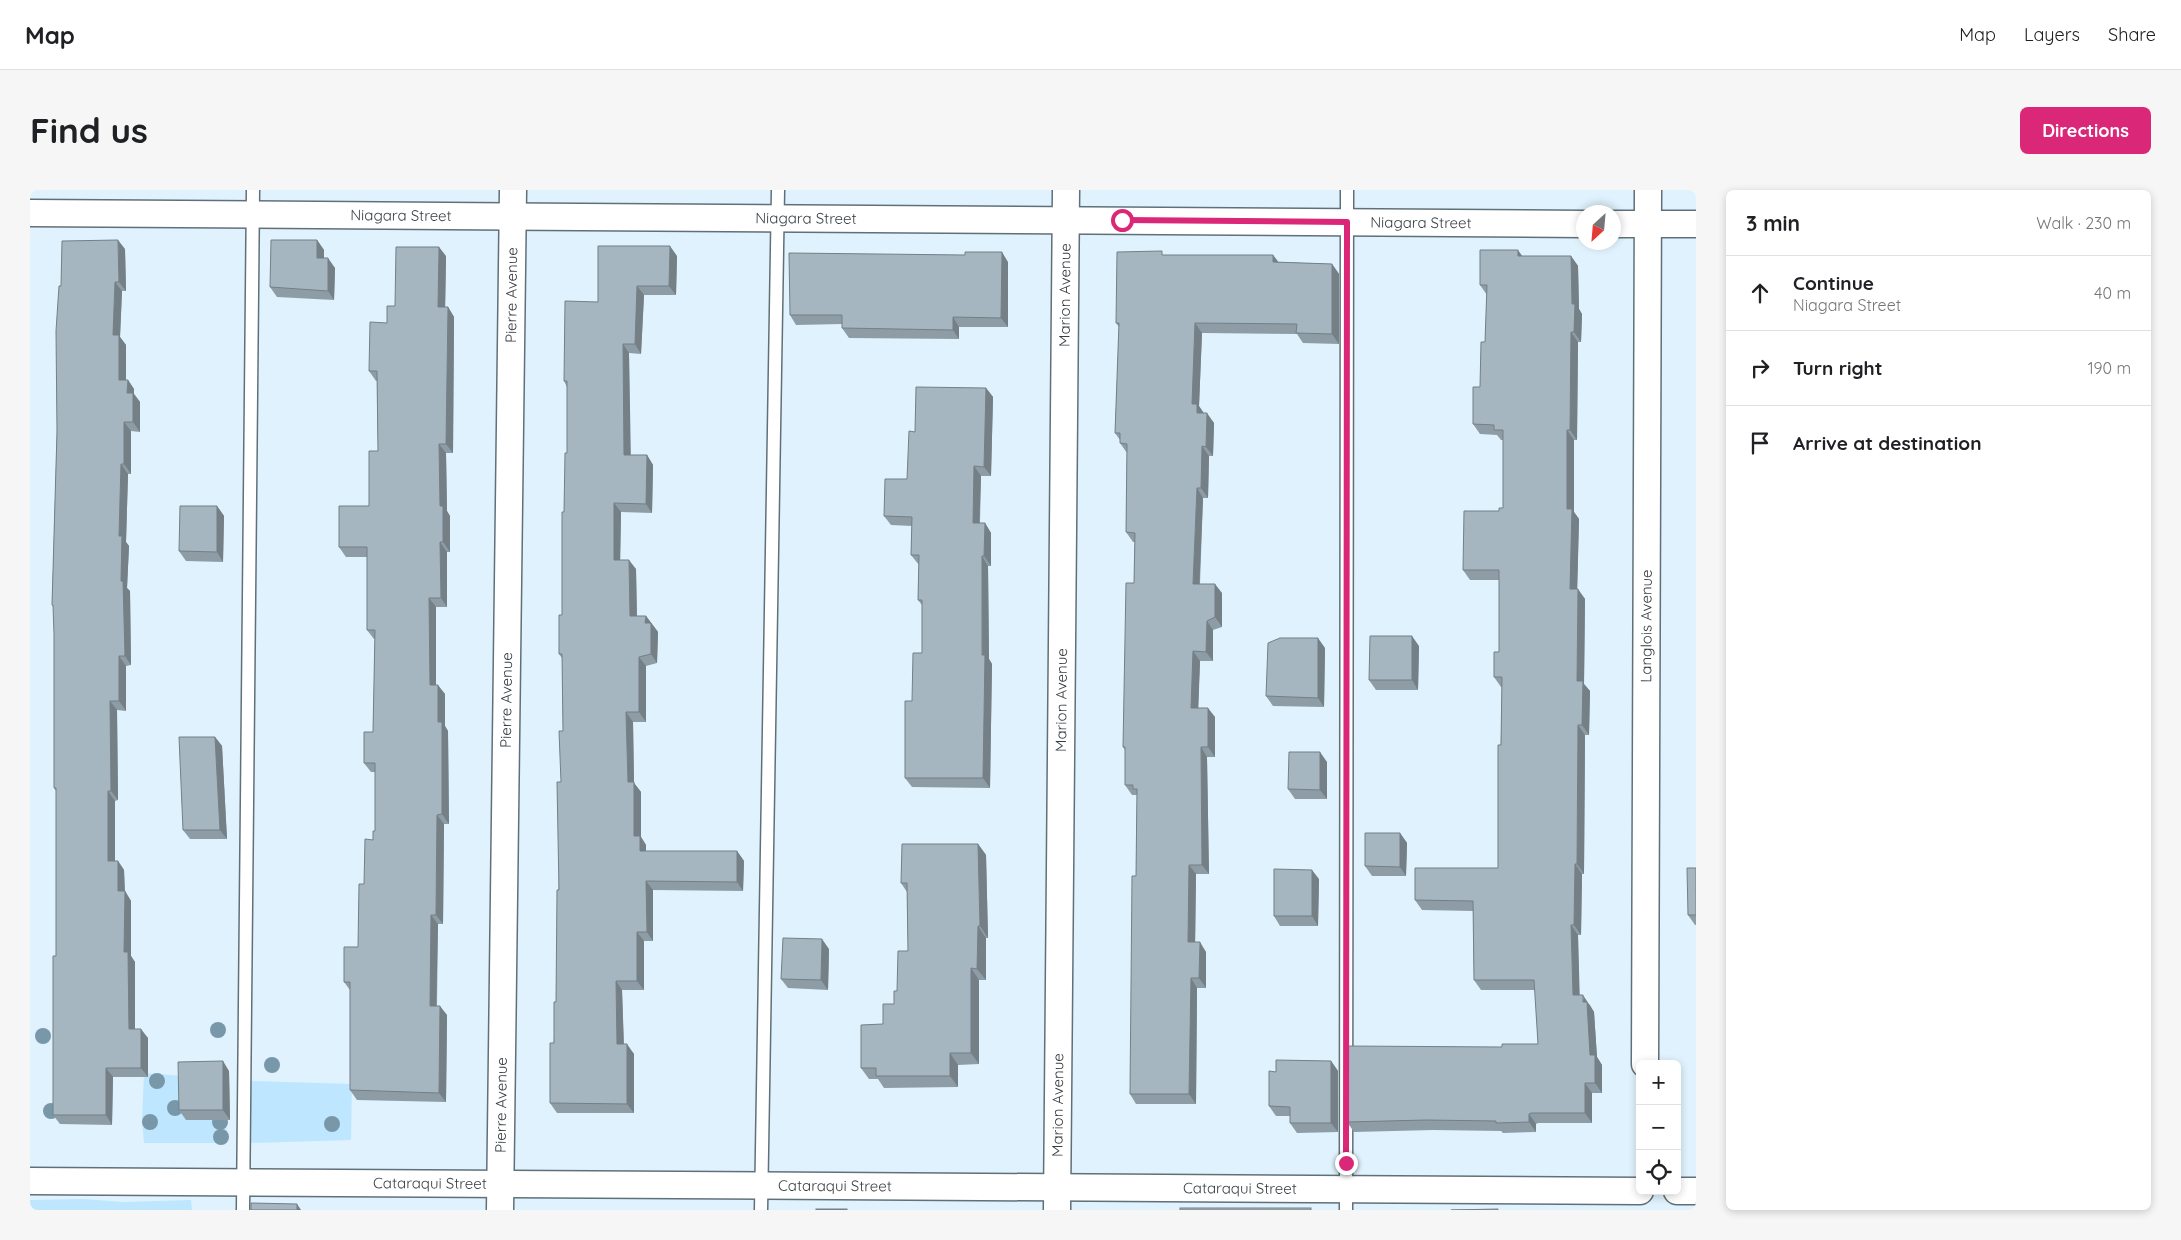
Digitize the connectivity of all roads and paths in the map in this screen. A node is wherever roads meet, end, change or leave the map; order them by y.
1 (513, 190) edge
2 (778, 190) edge
3 (1066, 190) edge
4 (1347, 190) edge
5 (1648, 190) edge
6 (253, 202) edge
7 (30, 212) edge
8 (513, 216) junction
9 (777, 218) junction
10 (1066, 220) junction
11 (1347, 222) junction
12 (1576, 224) edge
13 (1621, 224) edge
14 (1648, 224) junction
15 (1696, 224) edge
16 (1645, 1060) edge
17 (30, 1181) edge
18 (244, 1183) junction
19 (500, 1184) junction
20 (1636, 1191) edge
21 (1681, 1191) edge
22 (1696, 1191) edge
23 (1645, 1195) edge
24 (761, 1198) edge
25 (1058, 1199) edge
26 (1346, 1199) edge
27 (243, 1210) edge
28 (500, 1210) edge
29 (1645, 1210) edge

1 - 8 street, Pierre Avenue
2 - 9 lane
3 - 10 street, Marion Avenue
4 - 11 lane
5 - 14 street, Langlois Avenue
6 - 7 street, Niagara Street
6 - 8 street, Niagara Street
6 - 18 lane
8 - 9 street, Niagara Street
8 - 19 street, Pierre Avenue
9 - 10 street, Niagara Street
9 - 24 lane
10 - 11 street, Niagara Street
10 - 25 street, Marion Avenue
11 - 12 street, Niagara Street
11 - 26 lane
13 - 14 street
14 - 15 street
14 - 16 street, Langlois Avenue
17 - 18 street, Cataraqui Street
18 - 19 street, Cataraqui Street
18 - 27 lane
19 - 24 street, Cataraqui Street
19 - 28 street, Pierre Avenue
20 - 26 street, Cataraqui Street
21 - 22 street
23 - 29 street
24 - 25 street, Cataraqui Street
25 - 26 street, Cataraqui Street

